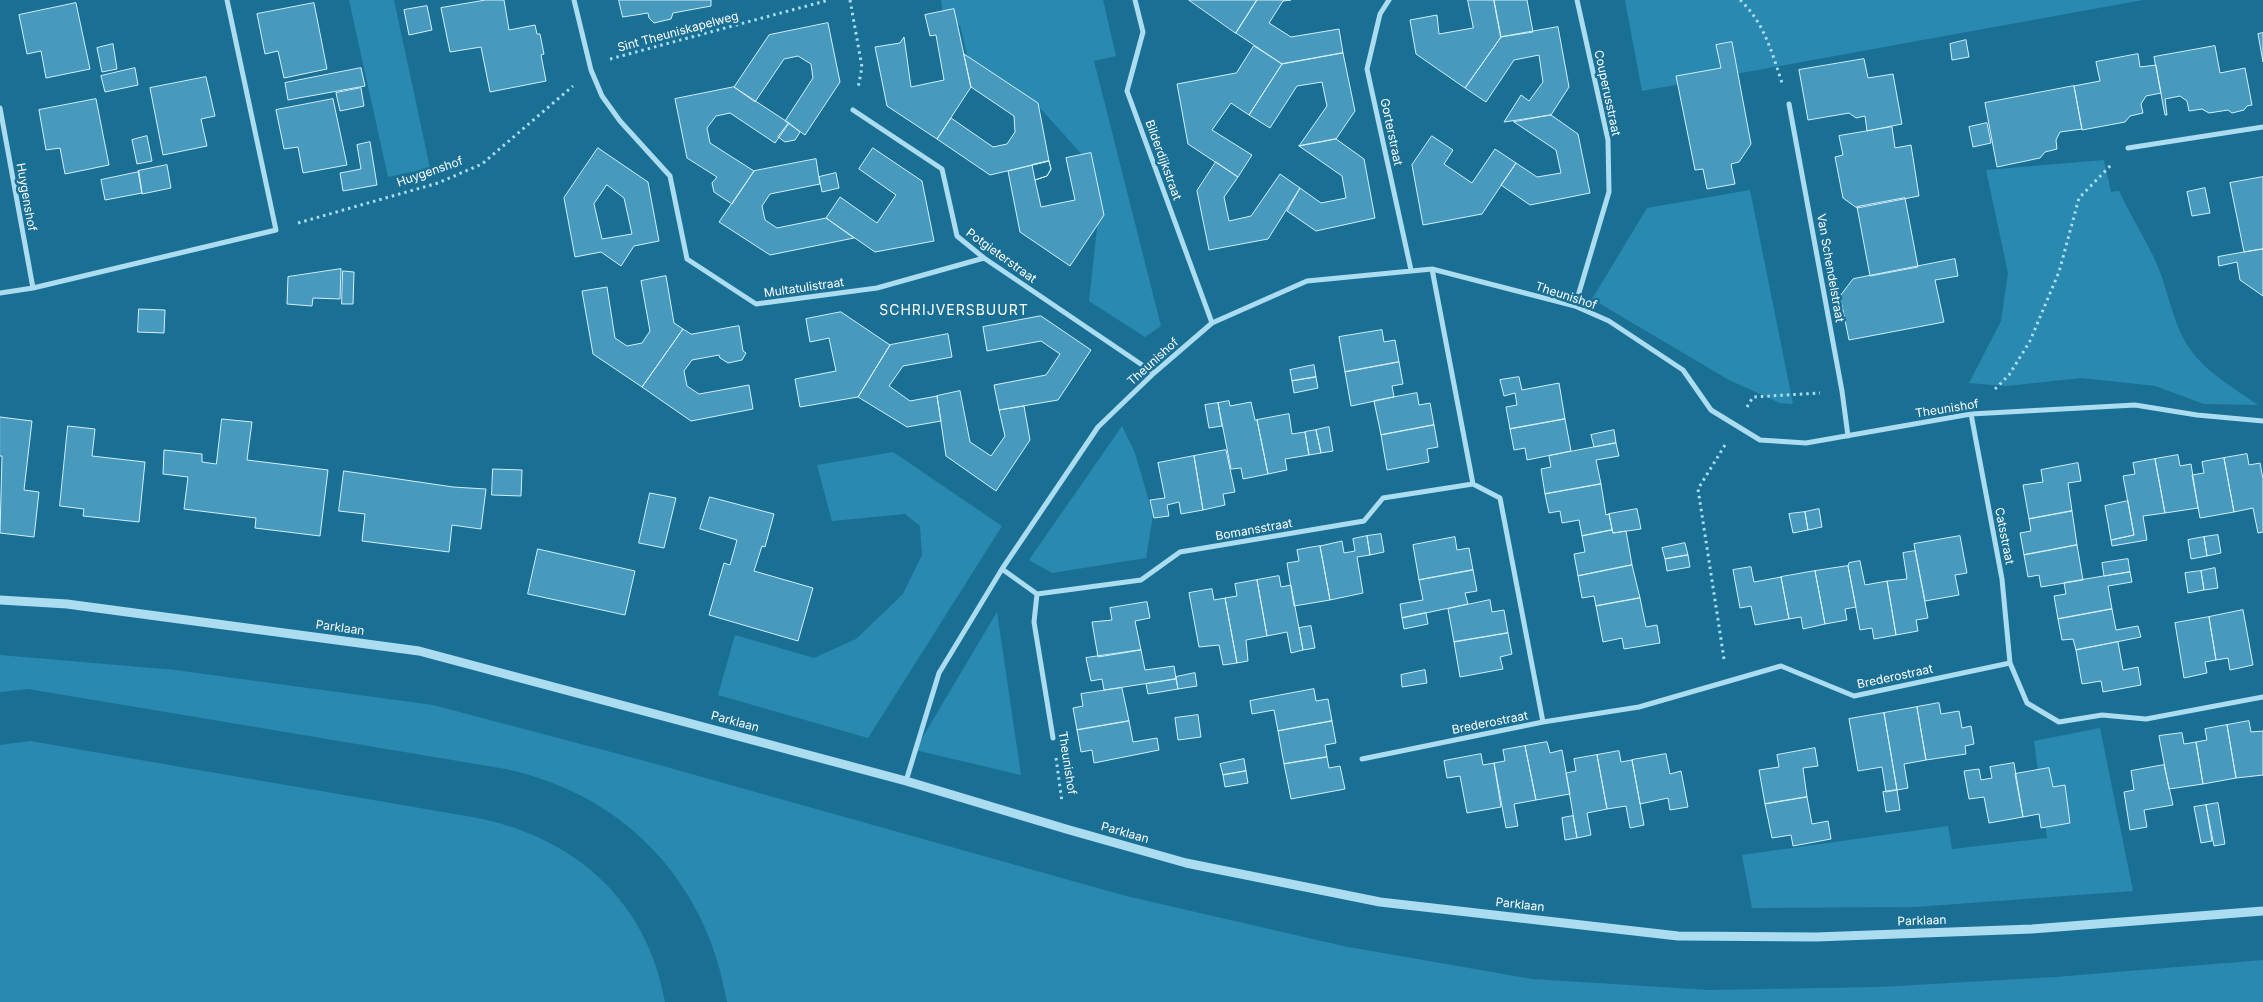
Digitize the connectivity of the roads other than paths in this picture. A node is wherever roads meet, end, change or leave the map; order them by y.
1 (227, 0) edge
2 (574, 0) edge
3 (1135, 0) edge
4 (1389, 0) edge
5 (1577, 0) edge
6 (1790, 104) road end
7 (0, 108) edge
8 (853, 110) road end
9 (2263, 127) edge
10 (2128, 148) road end
11 (984, 258) junction
12 (1432, 269) junction
13 (1412, 270) junction
14 (33, 288) junction
15 (0, 293) edge
16 (1575, 306) junction
17 (1212, 323) junction
18 (1154, 373) junction
19 (1971, 414) junction
20 (2263, 421) edge
21 (1848, 436) junction
22 (1473, 484) junction
23 (1002, 569) junction
24 (1037, 594) junction
25 (0, 600) edge
26 (2010, 663) junction
27 (2263, 697) edge
28 (1543, 722) junction
29 (1053, 738) road end
30 (1362, 759) dead end
31 (906, 781) junction
32 (2263, 912) edge

1 - 14 street
2 - 11 street, Multatulistraat
3 - 17 street, Bilderdijkstraat
4 - 13 street, Gorterstraat
5 - 16 street, Couperusstraat
6 - 21 street, Van Schendelstraat
7 - 14 street, Huygenshof
8 - 11 street, Potgieterstraat
9 - 10 street
11 - 18 street, Potgieterstraat
12 - 13 street, Theunishof
12 - 16 street, Theunishof
12 - 22 street
13 - 17 street, Theunishof
14 - 15 street
16 - 21 street, Theunishof
17 - 18 street, Theunishof
18 - 23 street, Theunishof
19 - 20 street, Theunishof
19 - 21 street, Theunishof
19 - 26 street, Catsstraat
22 - 24 street, Bomansstraat
22 - 28 street
23 - 24 street
23 - 31 street, Theunishof
24 - 29 street, Theunishof
25 - 31 street, Parklaan
26 - 27 street
26 - 28 street, Brederostraat
28 - 30 street, Brederostraat
31 - 32 street, Parklaan

